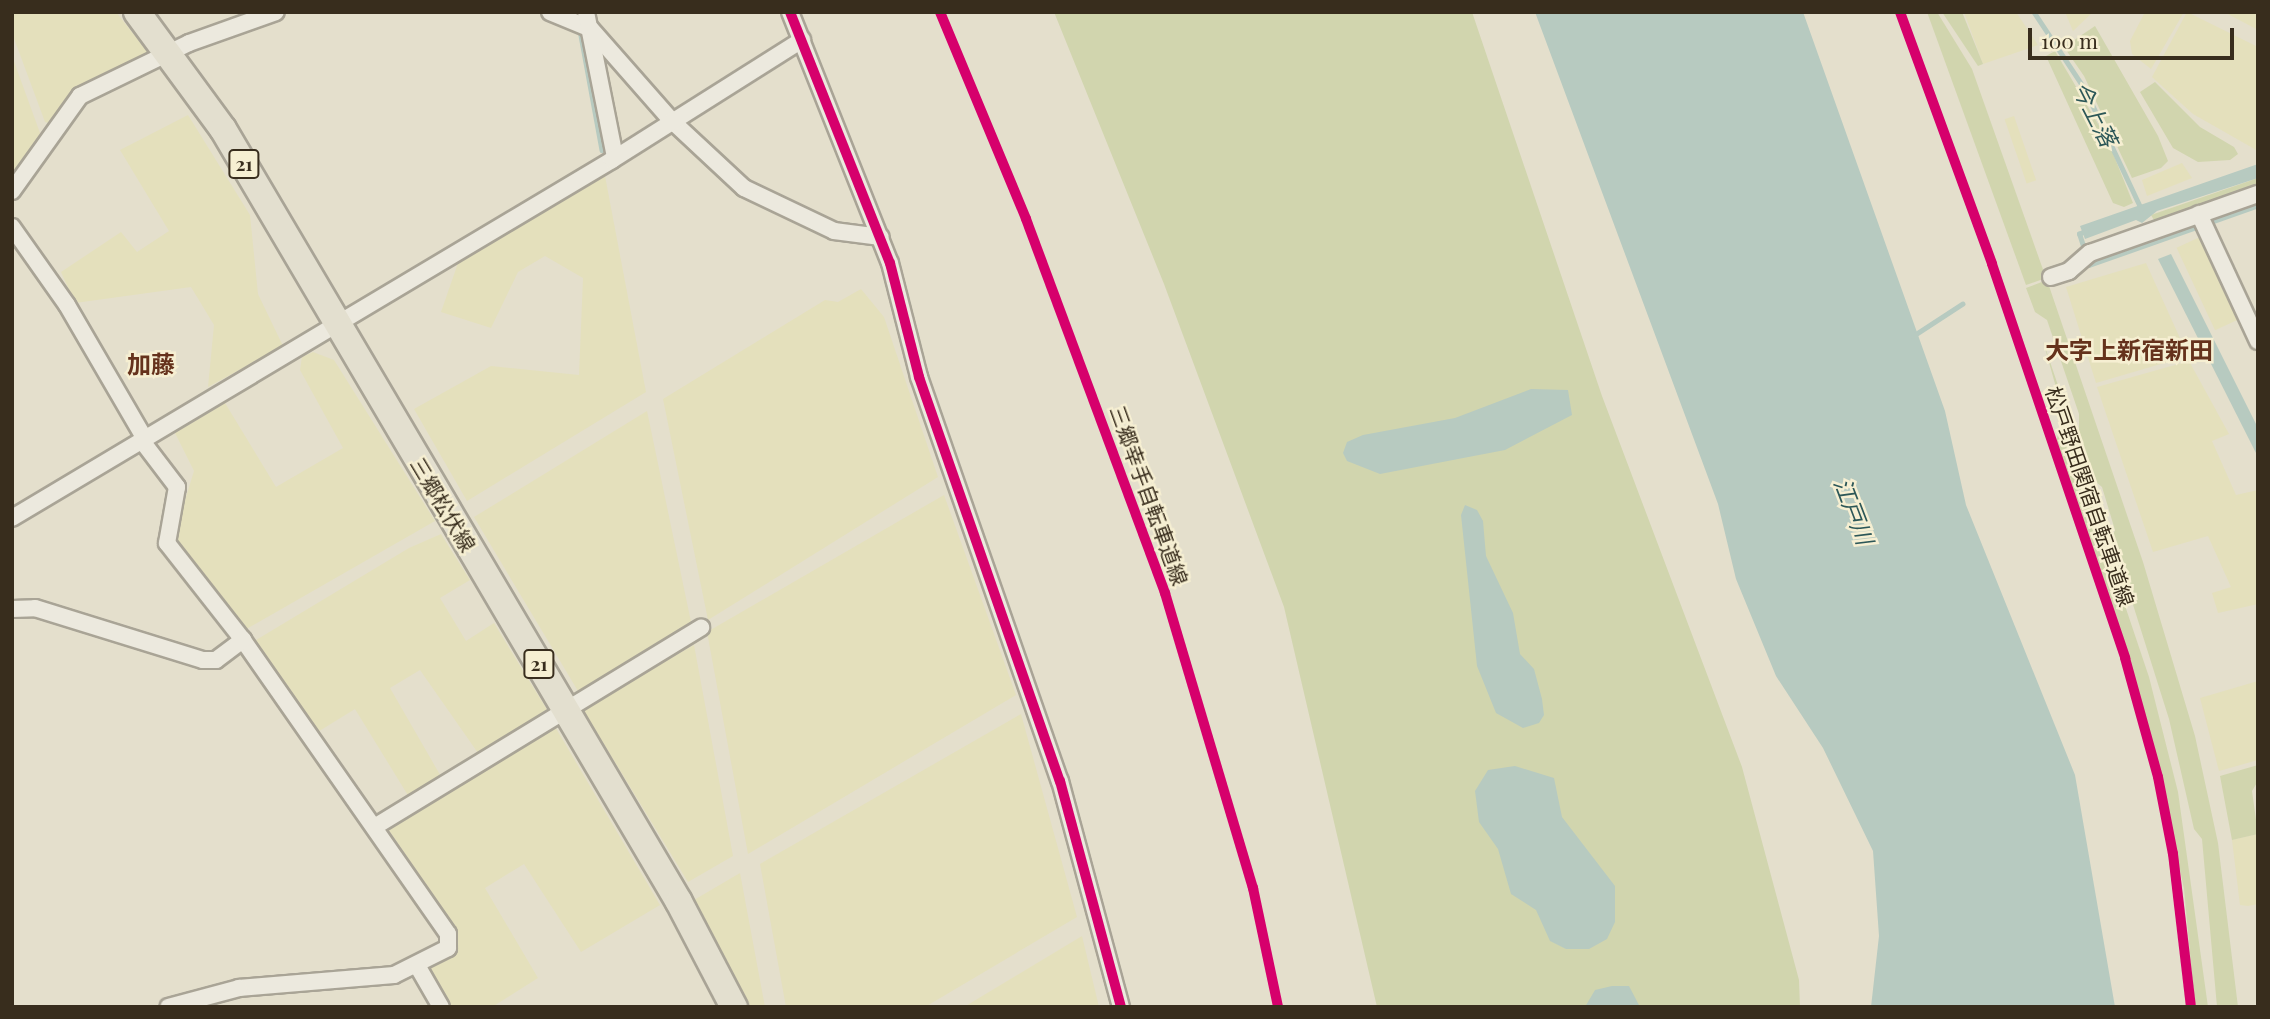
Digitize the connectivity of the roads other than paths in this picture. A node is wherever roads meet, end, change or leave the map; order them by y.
1 (137, 12) edge
2 (275, 12) edge
3 (550, 12) edge
4 (586, 12) edge
5 (790, 12) edge
6 (591, 29) junction
7 (802, 40) junction
8 (172, 54) junction
9 (671, 120) junction
10 (615, 157) junction
11 (12, 191) edge
12 (2258, 194) edge
13 (2201, 221) junction
14 (12, 227) edge
15 (881, 237) junction
16 (2052, 277) dead end
17 (338, 325) junction
18 (2258, 341) edge
19 (143, 440) junction
20 (12, 518) edge
21 (12, 609) edge
22 (701, 628) dead end
23 (243, 640) junction
24 (566, 709) junction
25 (376, 826) junction
26 (418, 967) junction
27 (167, 1007) edge
28 (441, 1007) edge
29 (734, 1007) edge
30 (1121, 1007) edge

1 - 8 main road, 三郷松伏線 / 21
2 - 8 street
3 - 6 street
4 - 6 street
5 - 7 street
6 - 9 street
6 - 10 street
7 - 9 street
7 - 15 street
8 - 11 street
8 - 17 main road, 三郷松伏線 / 21
9 - 10 street
9 - 15 street
10 - 17 street
12 - 13 street
13 - 16 street
13 - 18 street
14 - 19 street
15 - 30 street
17 - 19 street
17 - 24 main road, 三郷松伏線 / 21
19 - 20 street
19 - 23 street
21 - 23 street
22 - 24 street
23 - 25 street
24 - 25 street
24 - 29 main road, 三郷松伏線 / 21
25 - 26 street
26 - 27 street
26 - 28 street

